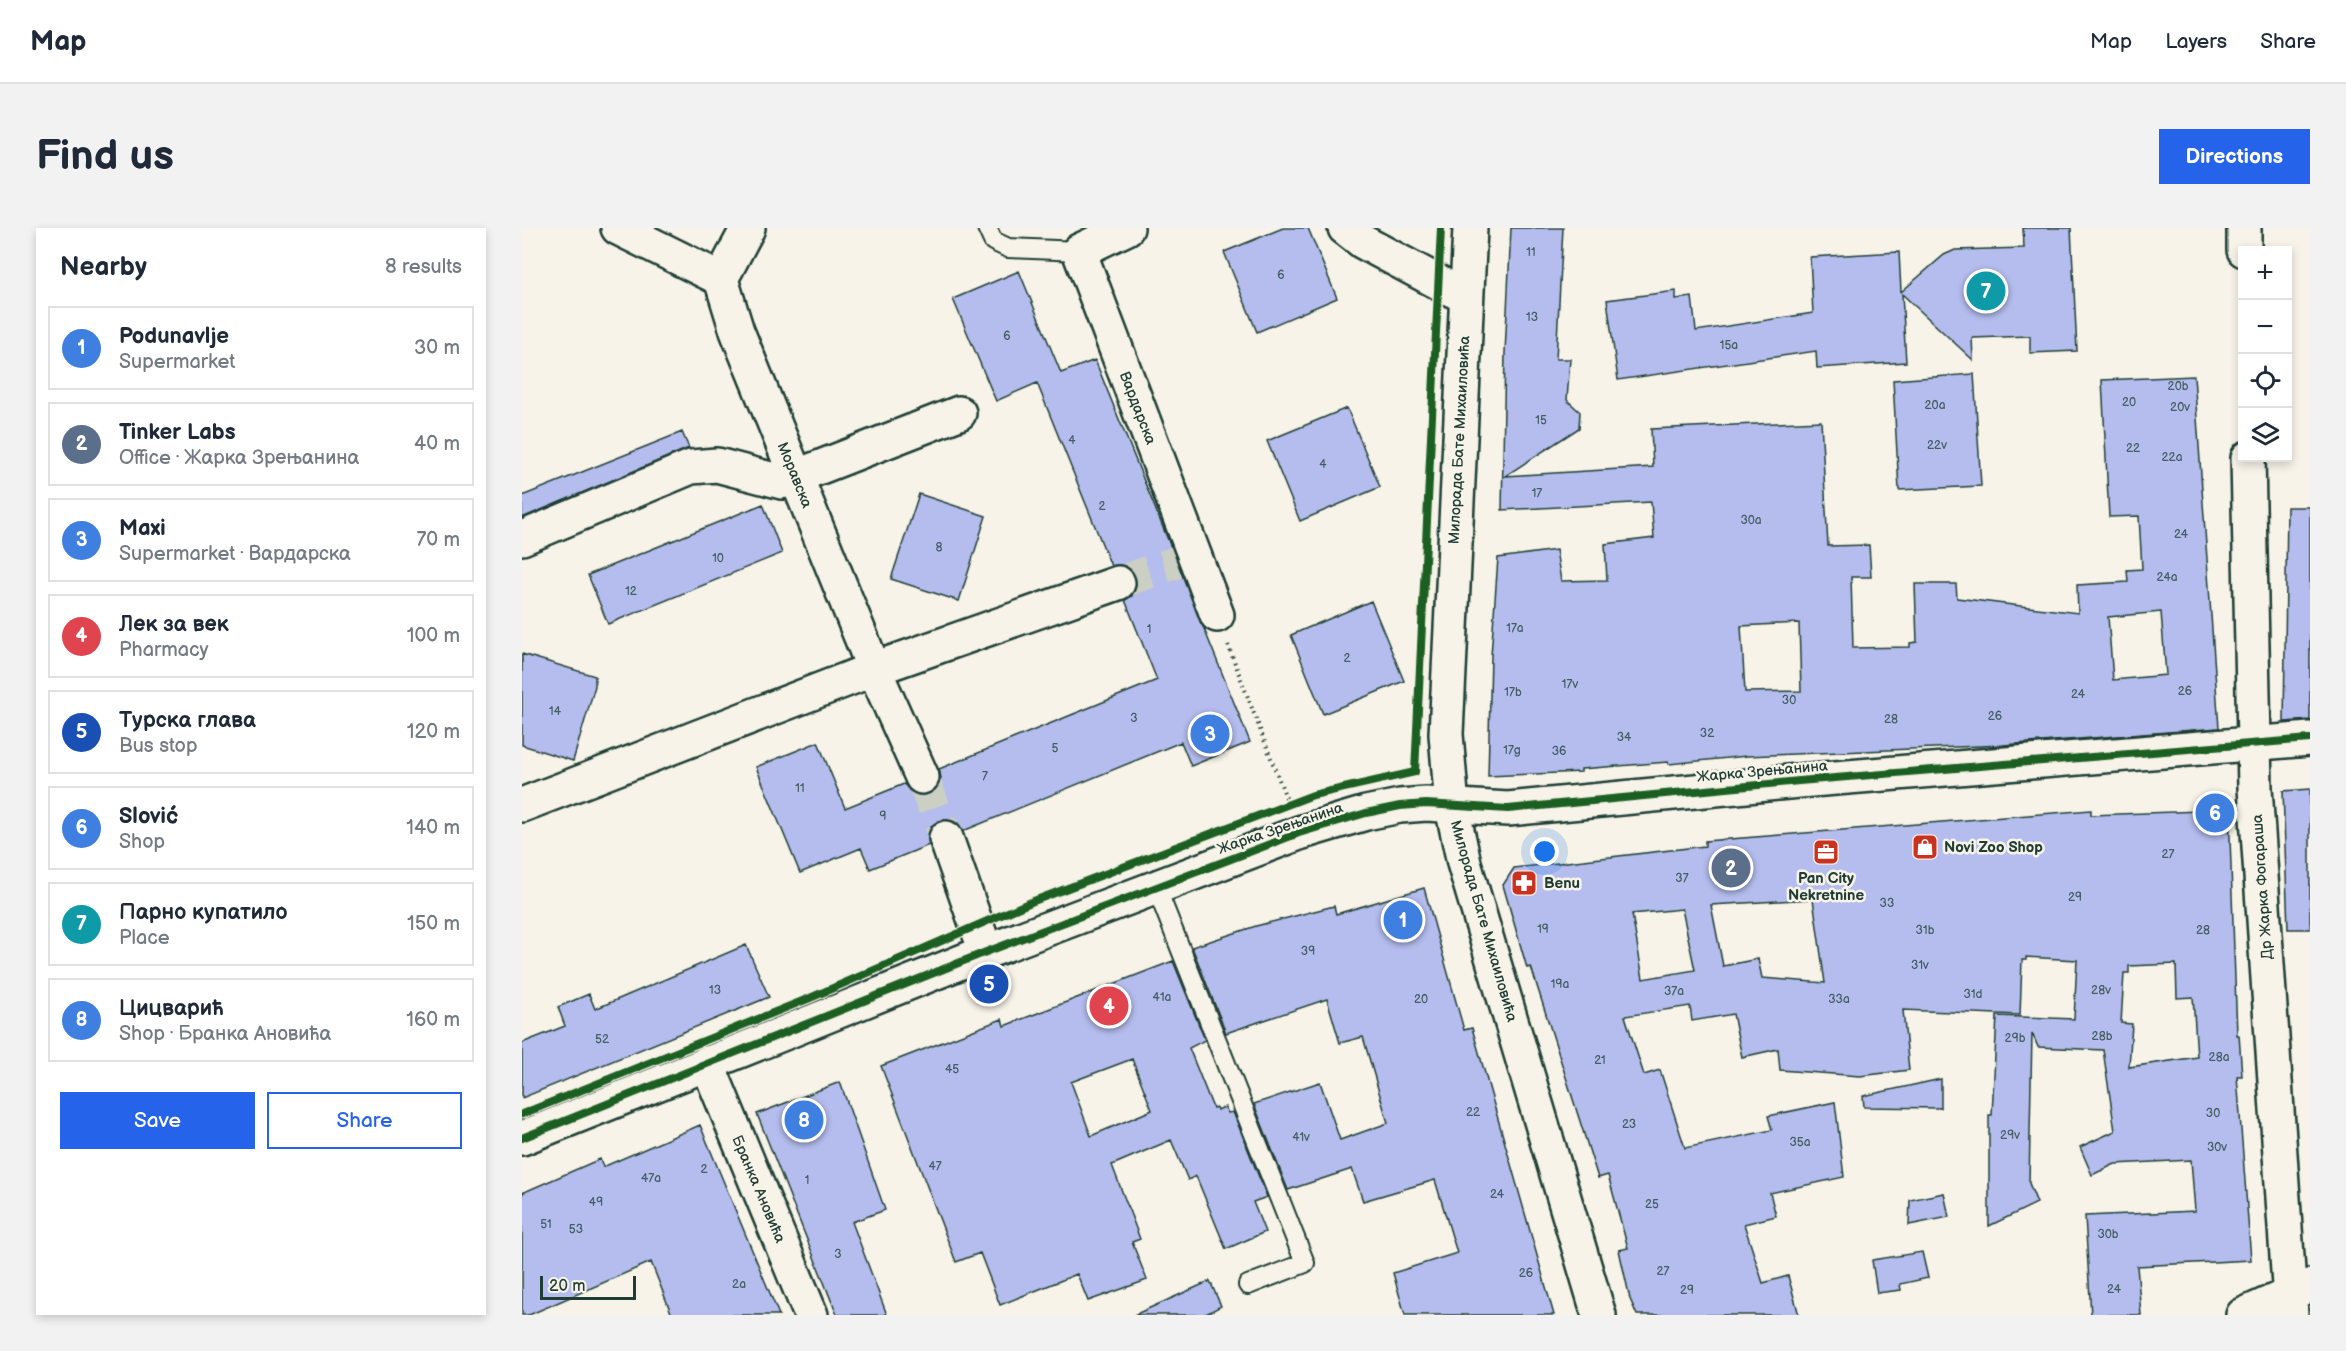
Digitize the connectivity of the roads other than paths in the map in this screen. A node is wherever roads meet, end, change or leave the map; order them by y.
1 (618, 228) edge
2 (748, 228) edge
3 (987, 228) edge
4 (1127, 228) edge
5 (1345, 228) edge
6 (1470, 228) edge
7 (2244, 228) edge
8 (2244, 246) edge
9 (1079, 251) junction
10 (721, 279) junction
11 (1466, 297) junction
12 (959, 413) dead end
13 (2248, 462) edge
14 (796, 478) junction
15 (522, 538) edge
16 (1118, 583) tunnel mouth
17 (1217, 615) road end
18 (874, 669) junction
19 (2310, 739) edge
20 (2253, 743) junction
21 (922, 777) tunnel mouth
22 (522, 805) edge
23 (1452, 807) junction
24 (946, 838) tunnel mouth
25 (1156, 887) junction
26 (986, 952) junction
27 (707, 1063) junction
28 (522, 1138) edge
29 (1248, 1285) dead end
30 (2297, 1298) edge
31 (811, 1315) edge
32 (1599, 1315) edge
33 (2243, 1315) edge

1 - 10 street
2 - 10 street
3 - 9 lane
4 - 9 street
5 - 11 street
6 - 11 street, Милорада Бате Михаиловића
7 - 8 street
9 - 17 street, Вардарска
10 - 14 street, Моравска
11 - 23 street, Милорада Бате Михаиловића
12 - 14 street
13 - 20 street, Др Жарка Фогараша
14 - 15 street
14 - 18 street, Моравска
16 - 18 street
18 - 21 street, Моравска
18 - 22 street
19 - 20 street, Жарка Зрењанина
20 - 23 street, Жарка Зрењанина
20 - 30 street, Др Жарка Фогараша
23 - 25 street, Жарка Зрењанина
23 - 32 street, Милорада Бате Михаиловића
24 - 26 street
25 - 26 street, Жарка Зрењанина
25 - 29 lane
26 - 27 street, Жарка Зрењанина
27 - 28 street, Жарка Зрењанина
27 - 31 street, Бранка Ановића
30 - 33 street

